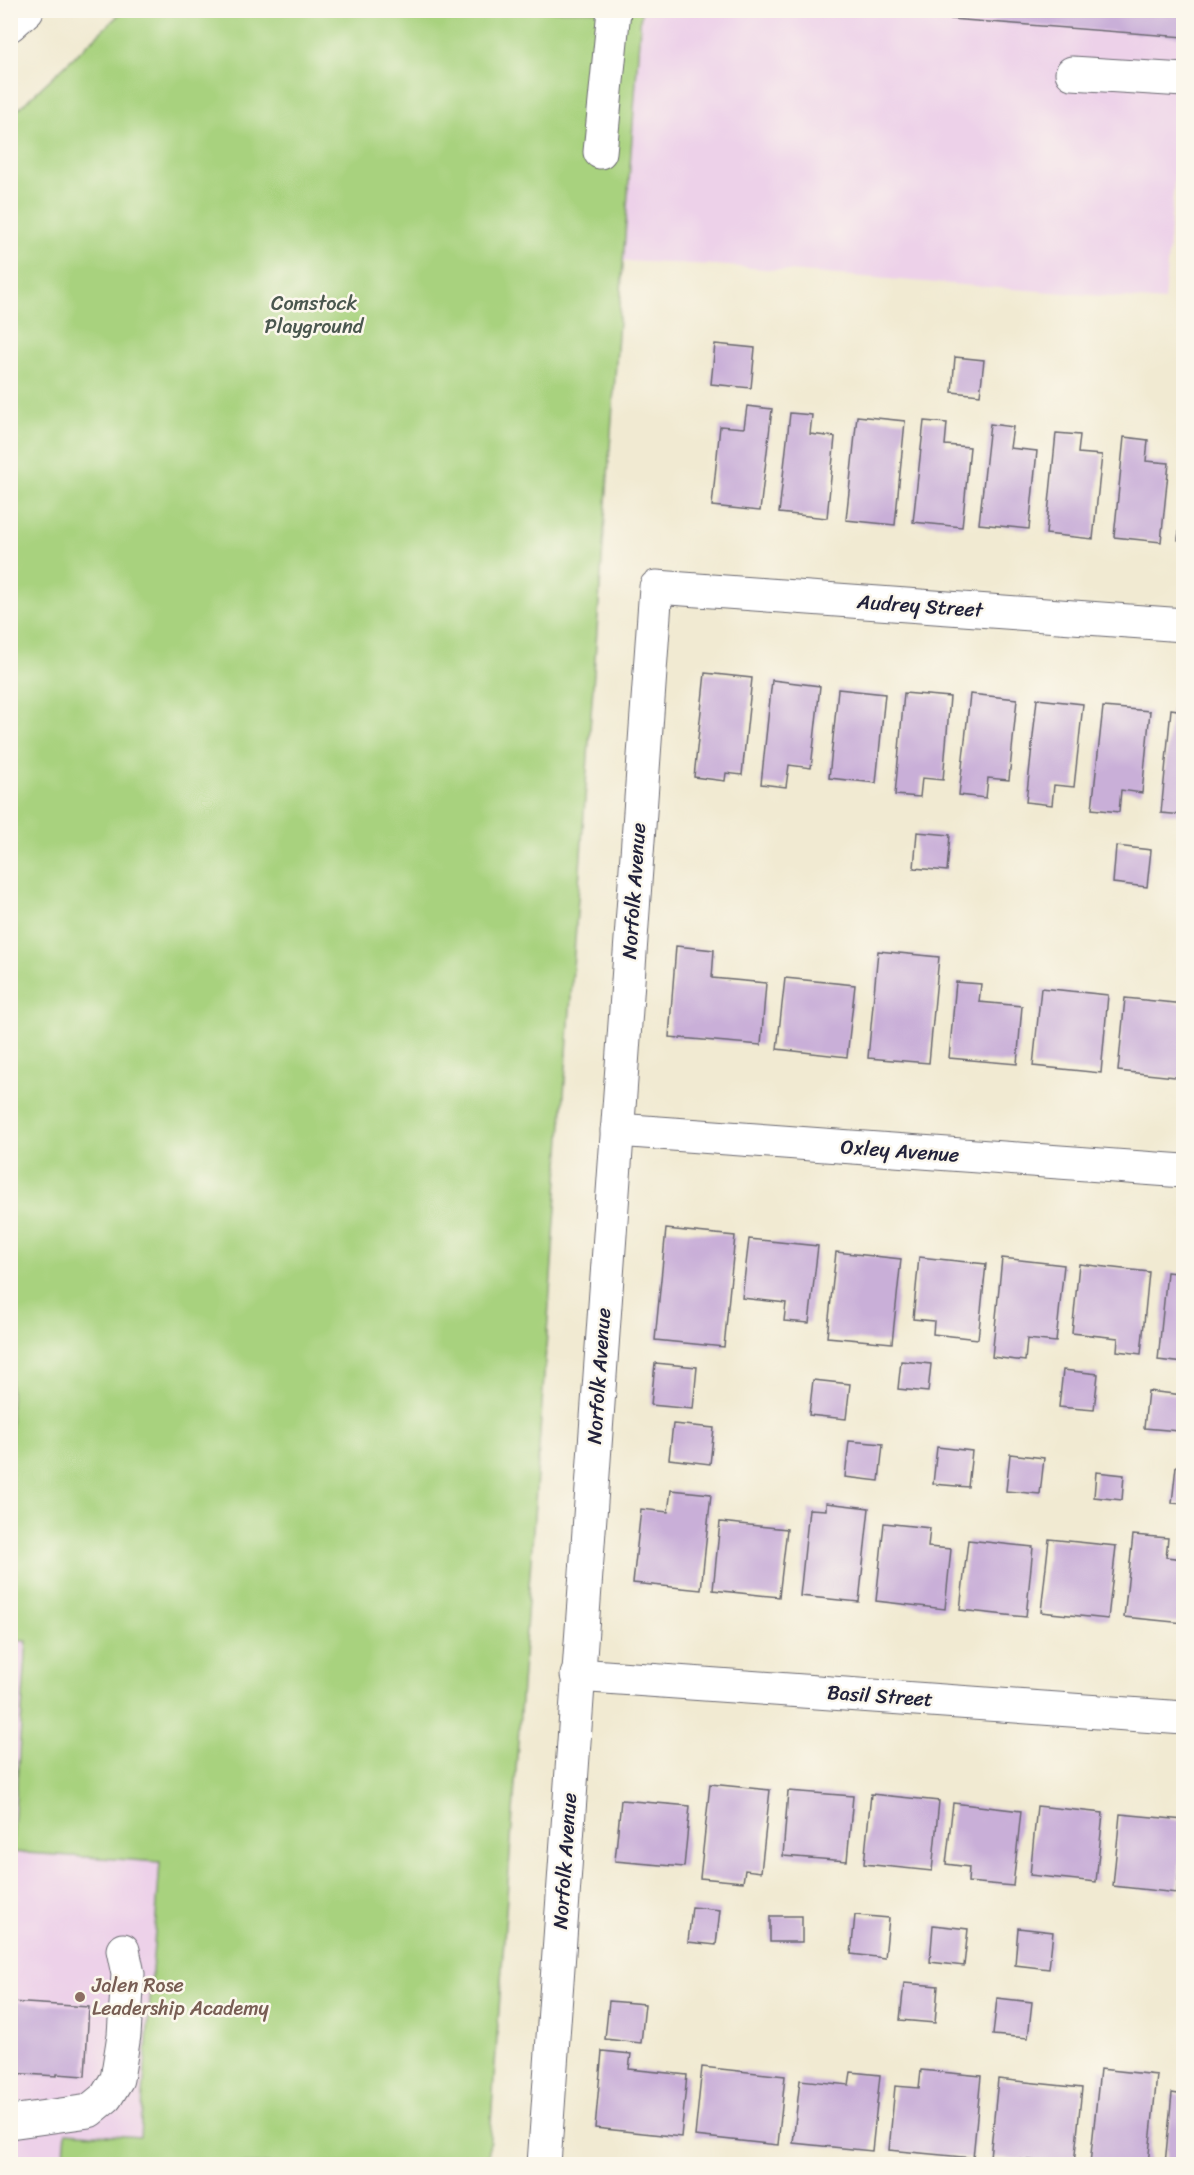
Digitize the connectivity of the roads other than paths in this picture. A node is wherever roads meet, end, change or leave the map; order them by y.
1 (27, 10) edge
2 (614, 10) edge
3 (10, 26) edge
4 (1072, 73) dead end
5 (1184, 80) edge
6 (600, 152) dead end
7 (656, 587) joint
8 (1184, 625) edge
9 (617, 1130) junction
10 (1184, 1171) edge
11 (577, 1675) junction
12 (1184, 1718) edge
13 (123, 1950) dead end
14 (10, 2122) edge
15 (544, 2164) edge

1 - 3 street
2 - 6 street
4 - 5 street
7 - 8 street, Audrey Street
7 - 9 street, Norfolk Avenue
9 - 10 street, Oxley Avenue
9 - 11 street, Norfolk Avenue
11 - 12 street, Basil Street
11 - 15 street, Norfolk Avenue
13 - 14 street

